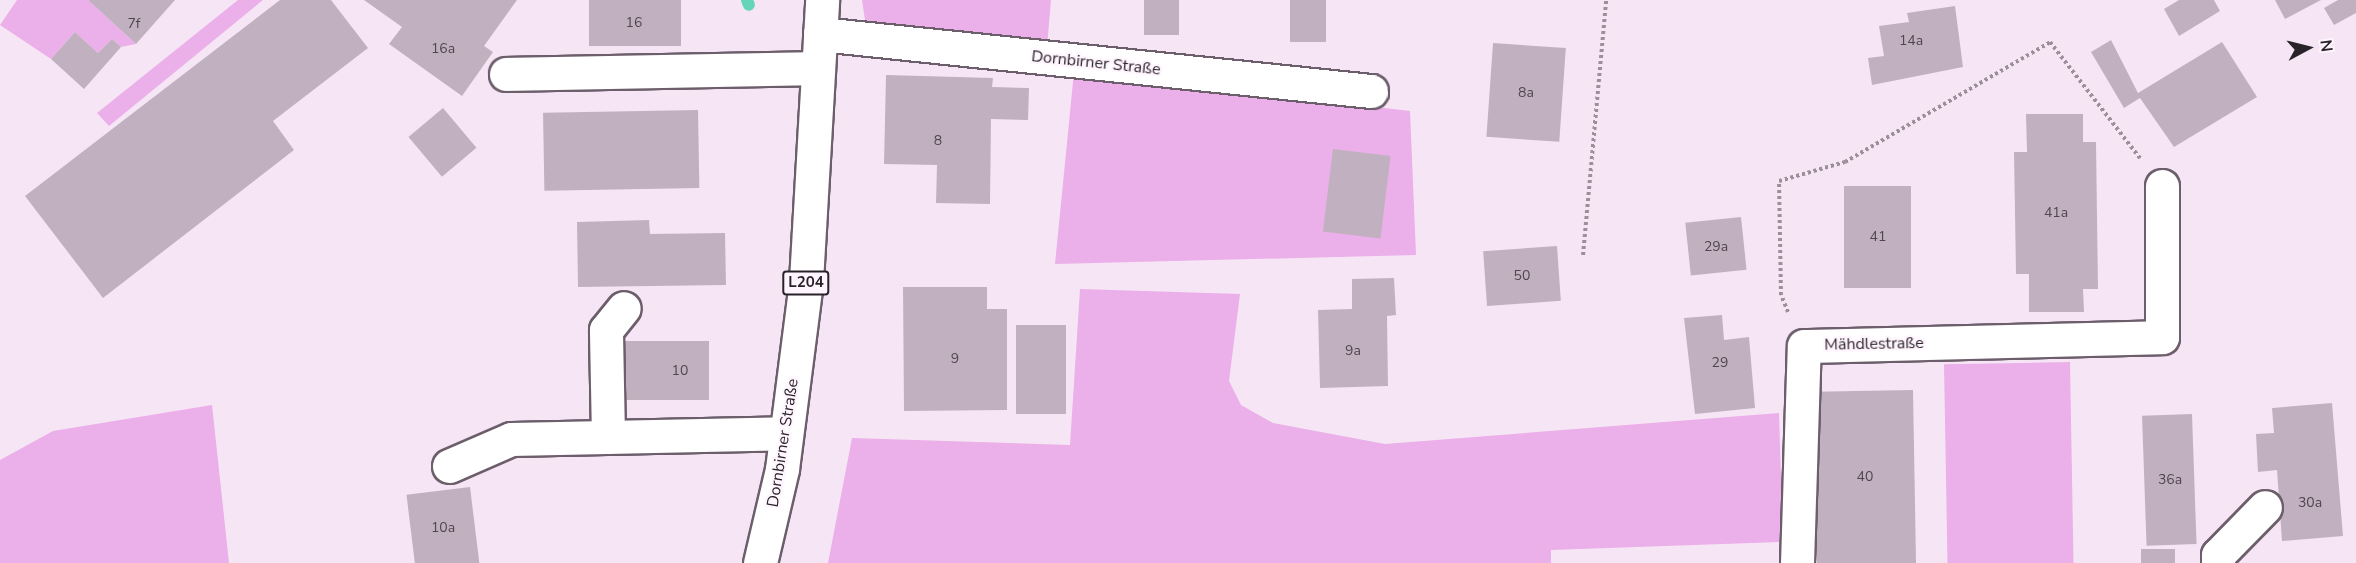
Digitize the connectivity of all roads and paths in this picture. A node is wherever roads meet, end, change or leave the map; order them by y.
1 (822, 0) edge
2 (1606, 0) edge
3 (820, 34) junction
4 (818, 68) junction
5 (506, 74) dead end
6 (1371, 92) dead end
7 (2162, 186) joint
8 (1582, 255) dead end
9 (624, 308) dead end
10 (1804, 346) junction
11 (786, 433) junction
12 (608, 438) junction
13 (449, 466) dead end
14 (2265, 507) dead end
15 (760, 563) edge
16 (1797, 563) edge
17 (2218, 563) edge

1 - 3 main road, Dornbirner Straße / L204
2 - 8 path
3 - 4 main road, Dornbirner Straße / L204
3 - 6 main road, Dornbirner Straße
4 - 5 main road
4 - 11 main road, Dornbirner Straße / L204
7 - 10 main road, Mähdlestraße
7 - 10 path
9 - 12 main road
10 - 16 main road, Mähdlestraße
11 - 12 main road
11 - 15 main road, Dornbirner Straße / L204
12 - 13 main road
14 - 17 main road

